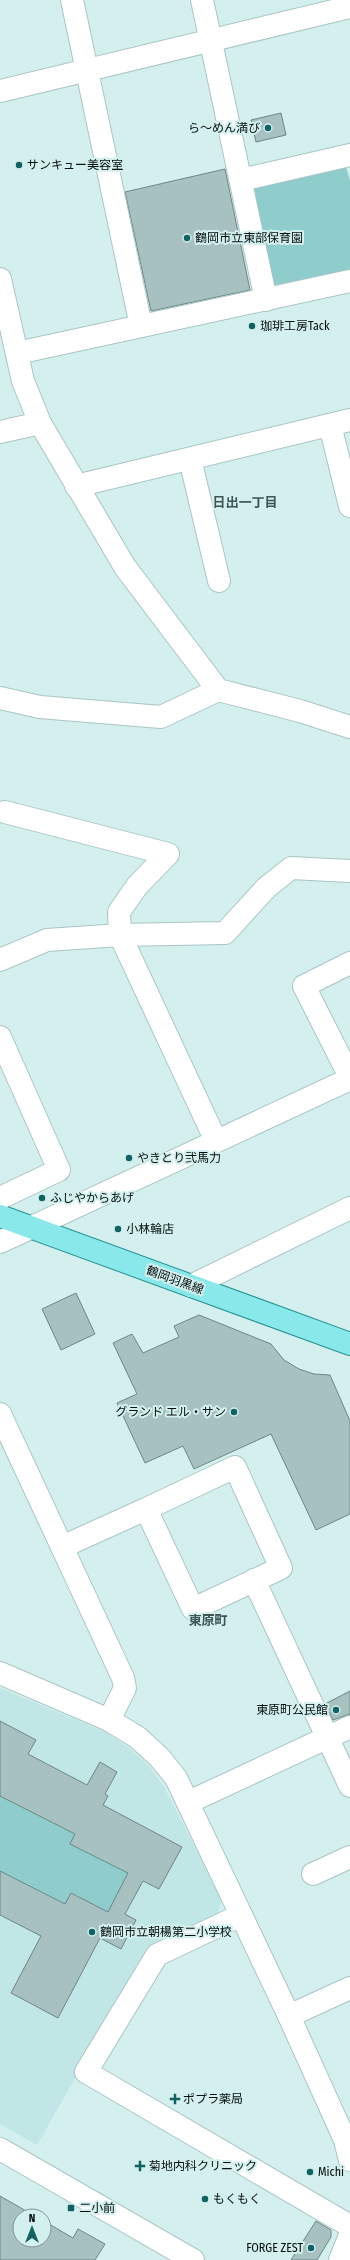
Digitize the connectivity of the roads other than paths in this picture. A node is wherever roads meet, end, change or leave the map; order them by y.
1 (72, 0) edge
2 (202, 0) edge
3 (350, 7) edge
4 (212, 41) junction
5 (88, 71) junction
6 (0, 91) edge
7 (350, 155) edge
8 (241, 180) junction
9 (0, 279) edge
10 (350, 281) edge
11 (266, 300) junction
12 (141, 326) junction
13 (17, 353) junction
14 (340, 422) edge
15 (40, 423) junction
16 (0, 432) edge
17 (190, 458) junction
18 (76, 486) junction
19 (350, 506) edge
20 (219, 581) dead end
21 (218, 690) junction
22 (0, 698) edge
23 (350, 727) edge
24 (5, 812) dead end
25 (350, 871) edge
26 (120, 935) junction
27 (0, 960) edge
28 (350, 963) edge
29 (0, 1037) edge
30 (350, 1078) edge
31 (216, 1141) junction
32 (0, 1198) edge
33 (350, 1208) edge
34 (0, 1216) edge
35 (32, 1228) junction
36 (0, 1242) edge
37 (191, 1286) junction
38 (350, 1344) edge
39 (0, 1414) edge
40 (146, 1508) junction
41 (62, 1547) junction
42 (254, 1580) junction
43 (0, 1673) edge
44 (109, 1720) junction
45 (350, 1727) edge
46 (328, 1738) junction
47 (350, 1786) edge
48 (189, 1802) junction
49 (350, 1857) edge
50 (313, 1874) dead end
51 (241, 1915) junction
52 (350, 1988) edge
53 (289, 2016) junction
54 (0, 2148) edge
55 (350, 2160) edge
56 (350, 2226) edge
57 (350, 2234) edge
58 (193, 2260) edge
59 (340, 2260) edge

1 - 5 street
2 - 4 street
3 - 4 street
4 - 5 street
4 - 8 street
5 - 6 street
5 - 12 street
7 - 8 street
8 - 11 street
9 - 13 street
10 - 11 street
11 - 12 street
12 - 13 street
13 - 15 street
14 - 17 street
14 - 19 street
15 - 16 street
15 - 18 street
17 - 18 street
17 - 20 street
18 - 21 street
21 - 22 street
21 - 23 street
24 - 26 street
25 - 26 street
26 - 27 street
26 - 31 street
28 - 30 street
29 - 32 street
30 - 31 street
31 - 35 street
33 - 37 street
34 - 35 main road, 鶴岡羽黒線
35 - 36 street
35 - 37 main road, 鶴岡羽黒線
37 - 38 main road, 鶴岡羽黒線
39 - 41 street
40 - 41 street
40 - 42 street
40 - 42 street
41 - 44 street
42 - 46 street
43 - 44 street
44 - 48 street
45 - 46 street
46 - 47 street
46 - 48 street
48 - 51 street
49 - 50 street
51 - 53 street
51 - 56 street
52 - 53 street
53 - 55 street
54 - 58 street
57 - 59 street

